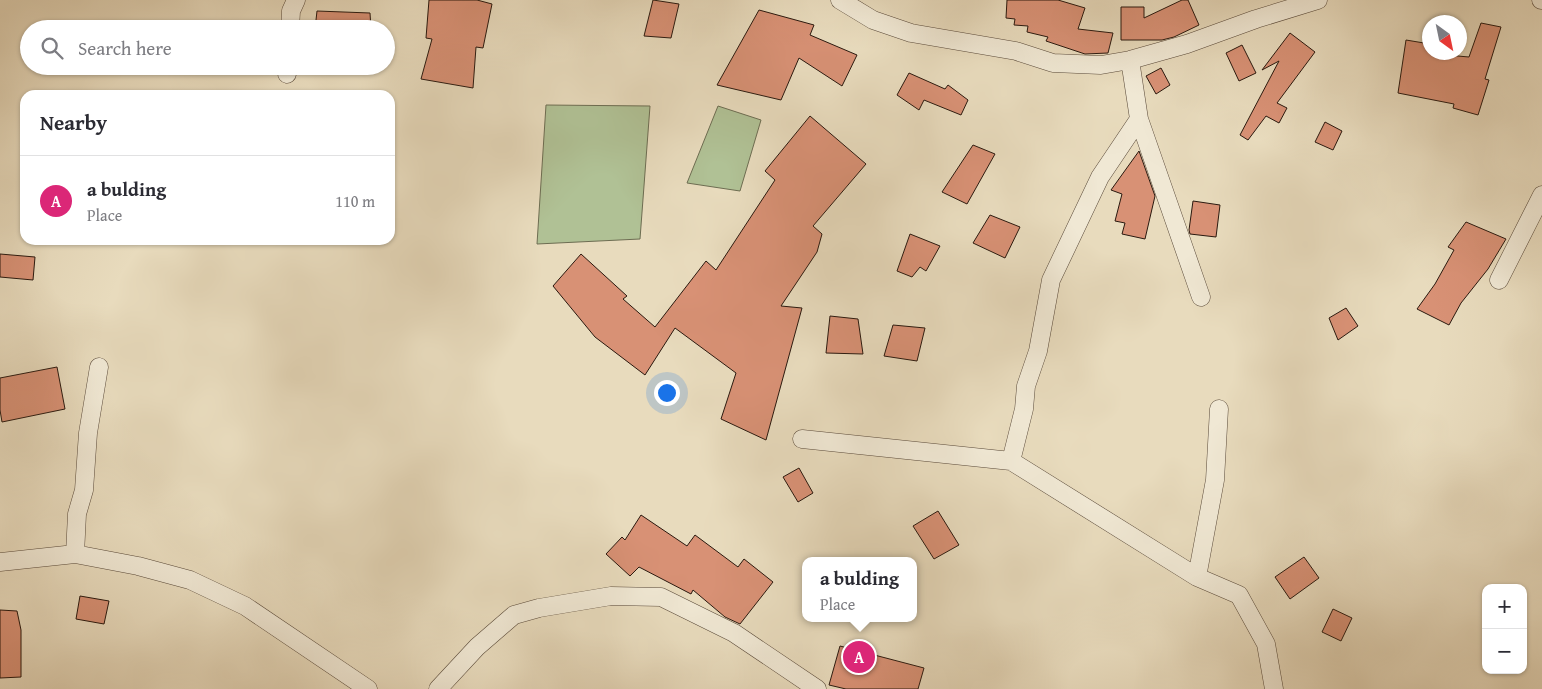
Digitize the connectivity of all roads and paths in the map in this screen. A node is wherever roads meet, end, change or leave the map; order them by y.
1 (296, 0) edge
2 (840, 0) edge
3 (1318, 0) edge
4 (290, 20) edge
5 (1130, 60) junction
6 (1138, 119) junction
7 (1542, 195) edge
8 (1498, 280) dead end
9 (1201, 297) dead end
10 (99, 367) dead end
11 (1219, 409) dead end
12 (802, 440) dead end
13 (1011, 460) junction
14 (74, 554) junction
15 (0, 562) edge
16 (1197, 577) junction
17 (368, 689) edge
18 (438, 689) edge
19 (817, 689) edge
20 (1274, 689) edge

1 - 4 street
2 - 5 street
3 - 5 street
5 - 6 street
6 - 9 street
6 - 13 street
7 - 8 street
10 - 14 street
11 - 16 street
12 - 13 street
13 - 16 street
14 - 15 street
14 - 17 street
16 - 20 street
18 - 19 street

